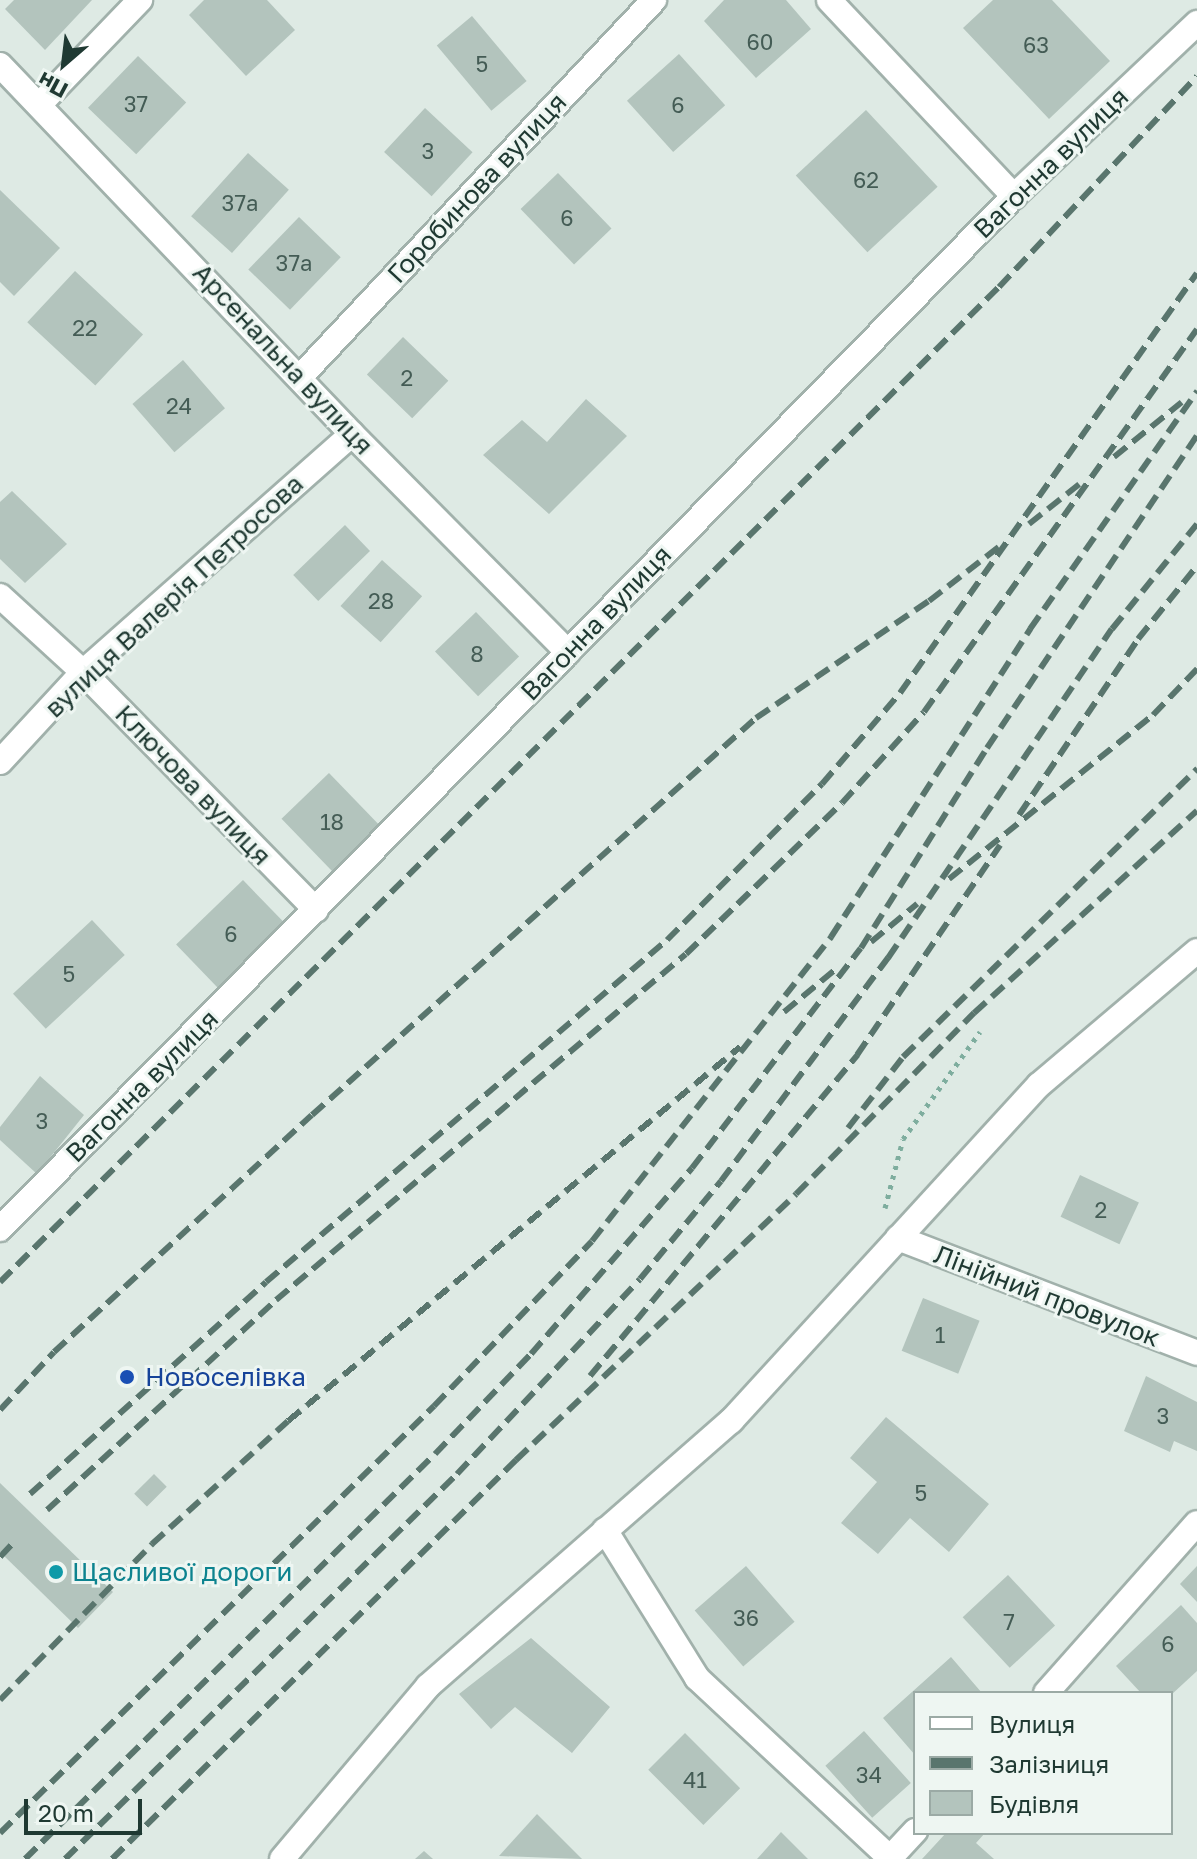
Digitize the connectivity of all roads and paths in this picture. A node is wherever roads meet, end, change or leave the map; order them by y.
1 (140, 0) edge
2 (654, 0) edge
3 (829, 0) edge
4 (1197, 23) edge
5 (0, 65) edge
6 (39, 105) junction
7 (1014, 196) junction
8 (301, 376) junction
9 (352, 434) junction
10 (0, 596) edge
11 (568, 652) junction
12 (83, 672) junction
13 (0, 762) edge
14 (316, 910) junction
15 (1197, 951) edge
16 (980, 1032) dead end
17 (0, 1229) edge
18 (898, 1238) junction
19 (1197, 1353) edge
20 (1197, 1523) edge
21 (605, 1530) junction
22 (1048, 1691) edge
23 (913, 1833) edge
24 (891, 1858) edge
25 (282, 1859) edge

1 - 6 street
2 - 8 street, Горобинова вулиця
3 - 7 street
4 - 7 street, Вагонна вулиця
5 - 6 street, Арсенальна вулиця
6 - 8 street, Арсенальна вулиця
7 - 11 street, Вагонна вулиця
8 - 9 street, Арсенальна вулиця
9 - 11 street, Арсенальна вулиця
9 - 12 street, вулиця Валерія Петросова
10 - 12 street, Ключова вулиця
11 - 14 street, Вагонна вулиця
12 - 13 street, вулиця Валерія Петросова
12 - 14 street, Ключова вулиця
14 - 17 street, Вагонна вулиця
15 - 18 street
16 - 18 path
18 - 19 street, Лінійний провулок
18 - 21 street
20 - 22 street
21 - 24 street
21 - 25 street
23 - 24 street

